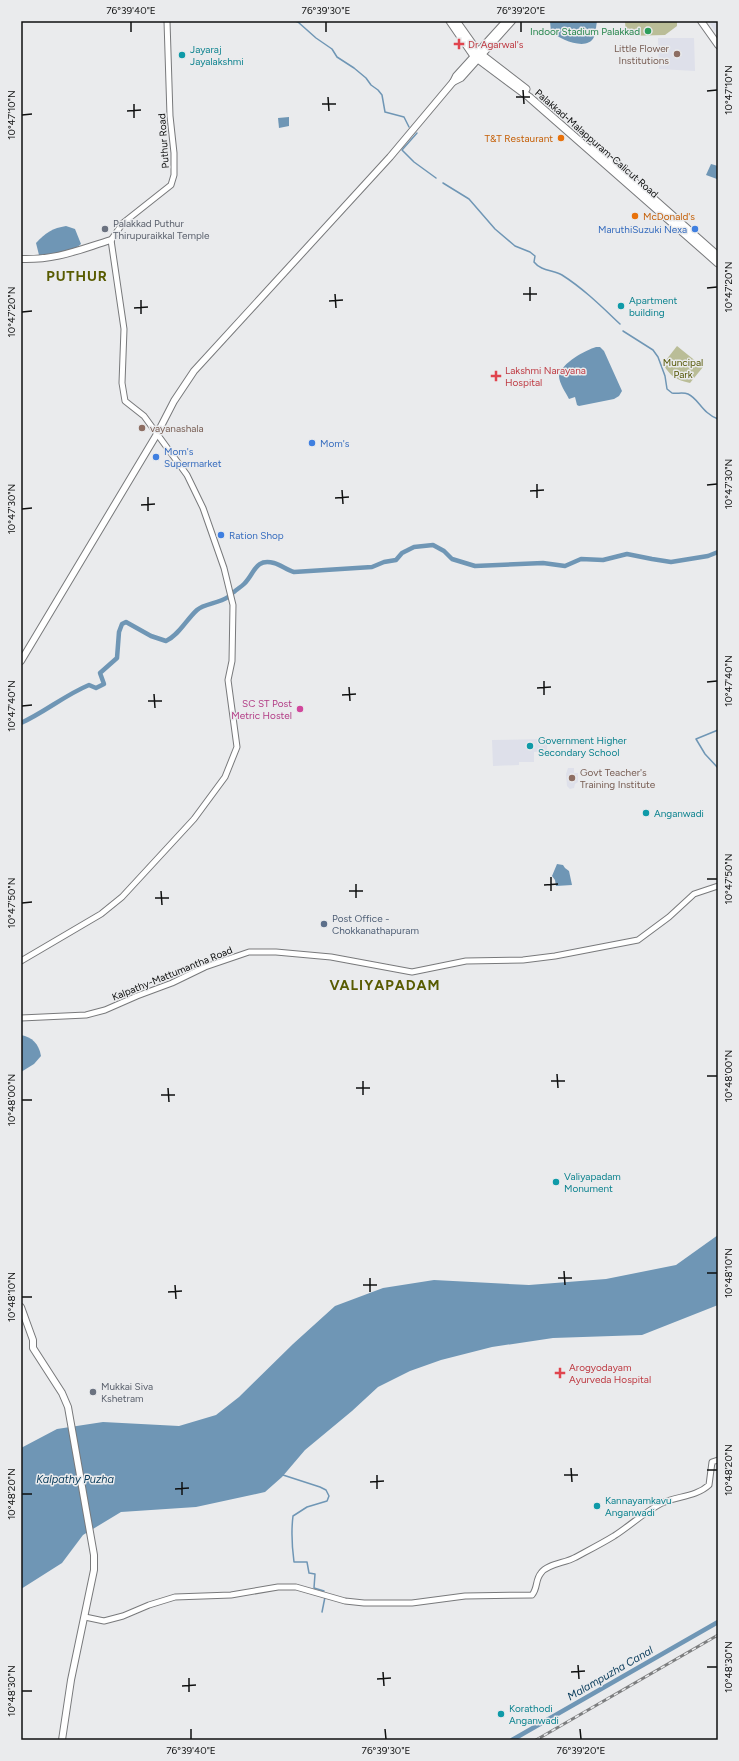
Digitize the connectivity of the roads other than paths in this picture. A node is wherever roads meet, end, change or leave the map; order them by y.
1 (168, 21) edge
2 (450, 21) edge
3 (456, 21) edge
4 (506, 21) edge
5 (512, 21) edge
6 (701, 21) edge
7 (718, 45) edge
8 (478, 55) junction
9 (111, 240) junction
10 (718, 256) edge
11 (21, 259) edge
12 (718, 263) edge
13 (157, 434) junction
14 (21, 661) edge
15 (718, 886) edge
16 (21, 962) edge
17 (21, 1018) edge
18 (21, 1307) edge
19 (718, 1460) edge
20 (84, 1617) junction
21 (62, 1740) edge

1 - 9 street, Puthur Road
2 - 8 highway, Palakkad-Malappuram-Calicut Road
3 - 8 highway, Palakkad-Malappuram-Calicut Road
4 - 8 main road
5 - 8 main road
6 - 7 main road
8 - 10 highway, Palakkad-Malappuram-Calicut Road
8 - 12 highway, Palakkad-Malappuram-Calicut Road
8 - 13 main road
9 - 11 main road
9 - 13 street
13 - 14 main road
13 - 16 street
15 - 17 street, Kalpathy-Mattumantha Road
18 - 20 main road
19 - 20 street
20 - 21 main road

